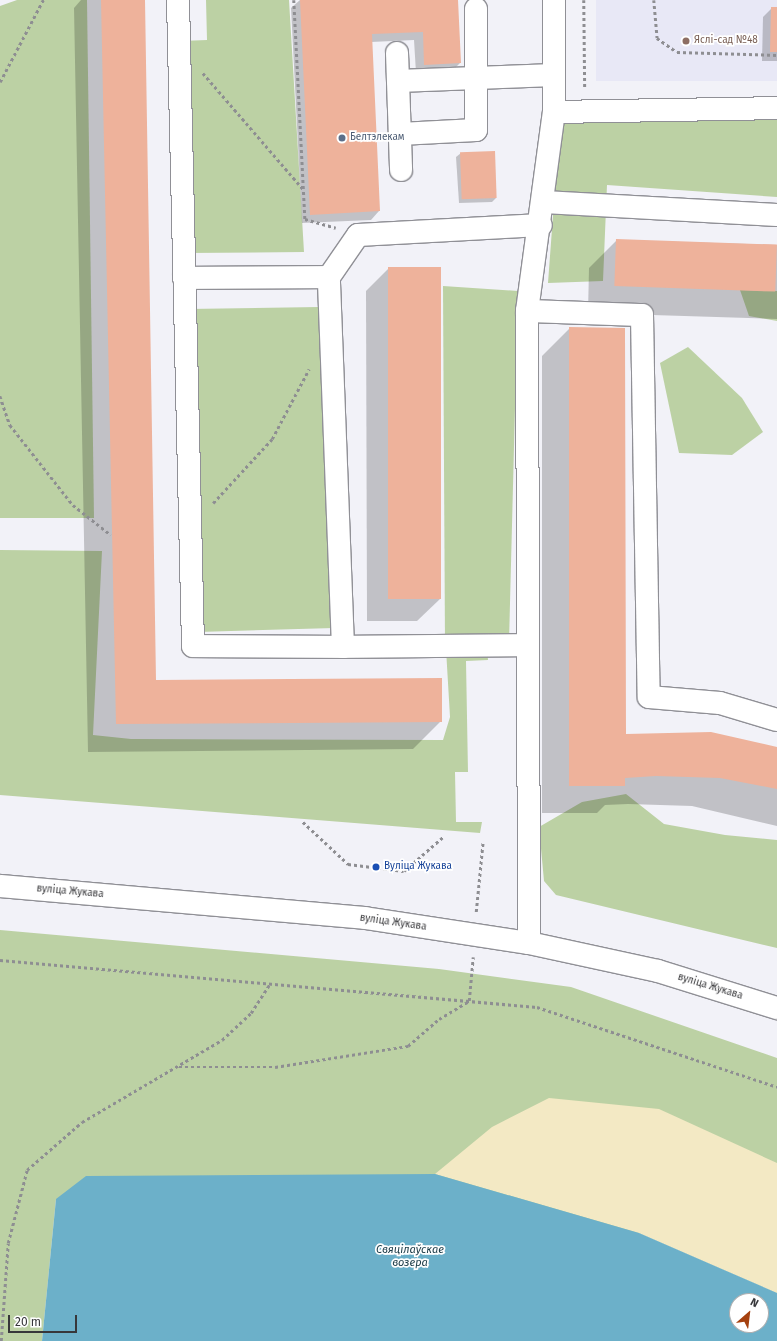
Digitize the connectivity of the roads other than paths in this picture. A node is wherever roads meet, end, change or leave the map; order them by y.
1 (178, 0) edge
2 (554, 0) edge
3 (476, 8) dead end
4 (397, 52) dead end
5 (554, 75) junction
6 (476, 78) junction
7 (398, 81) junction
8 (777, 108) edge
9 (554, 112) junction
10 (400, 134) junction
11 (401, 170) dead end
12 (544, 202) junction
13 (777, 215) edge
14 (542, 225) junction
15 (329, 277) junction
16 (184, 278) junction
17 (527, 311) junction
18 (528, 645) junction
19 (343, 647) junction
20 (777, 720) edge
21 (0, 886) edge
22 (529, 943) junction
23 (777, 1008) edge

1 - 16 street
2 - 5 street
3 - 6 street
4 - 7 street
5 - 6 street
5 - 9 street
6 - 7 street
6 - 10 street
7 - 10 street
8 - 9 street
9 - 12 street
10 - 11 street
12 - 13 street
12 - 14 street
14 - 15 street
14 - 17 street
15 - 16 street
15 - 19 street
16 - 19 street
17 - 18 street
17 - 20 street
18 - 19 street
18 - 22 street
21 - 22 street, вуліца Жукава
22 - 23 street, вуліца Жукава

